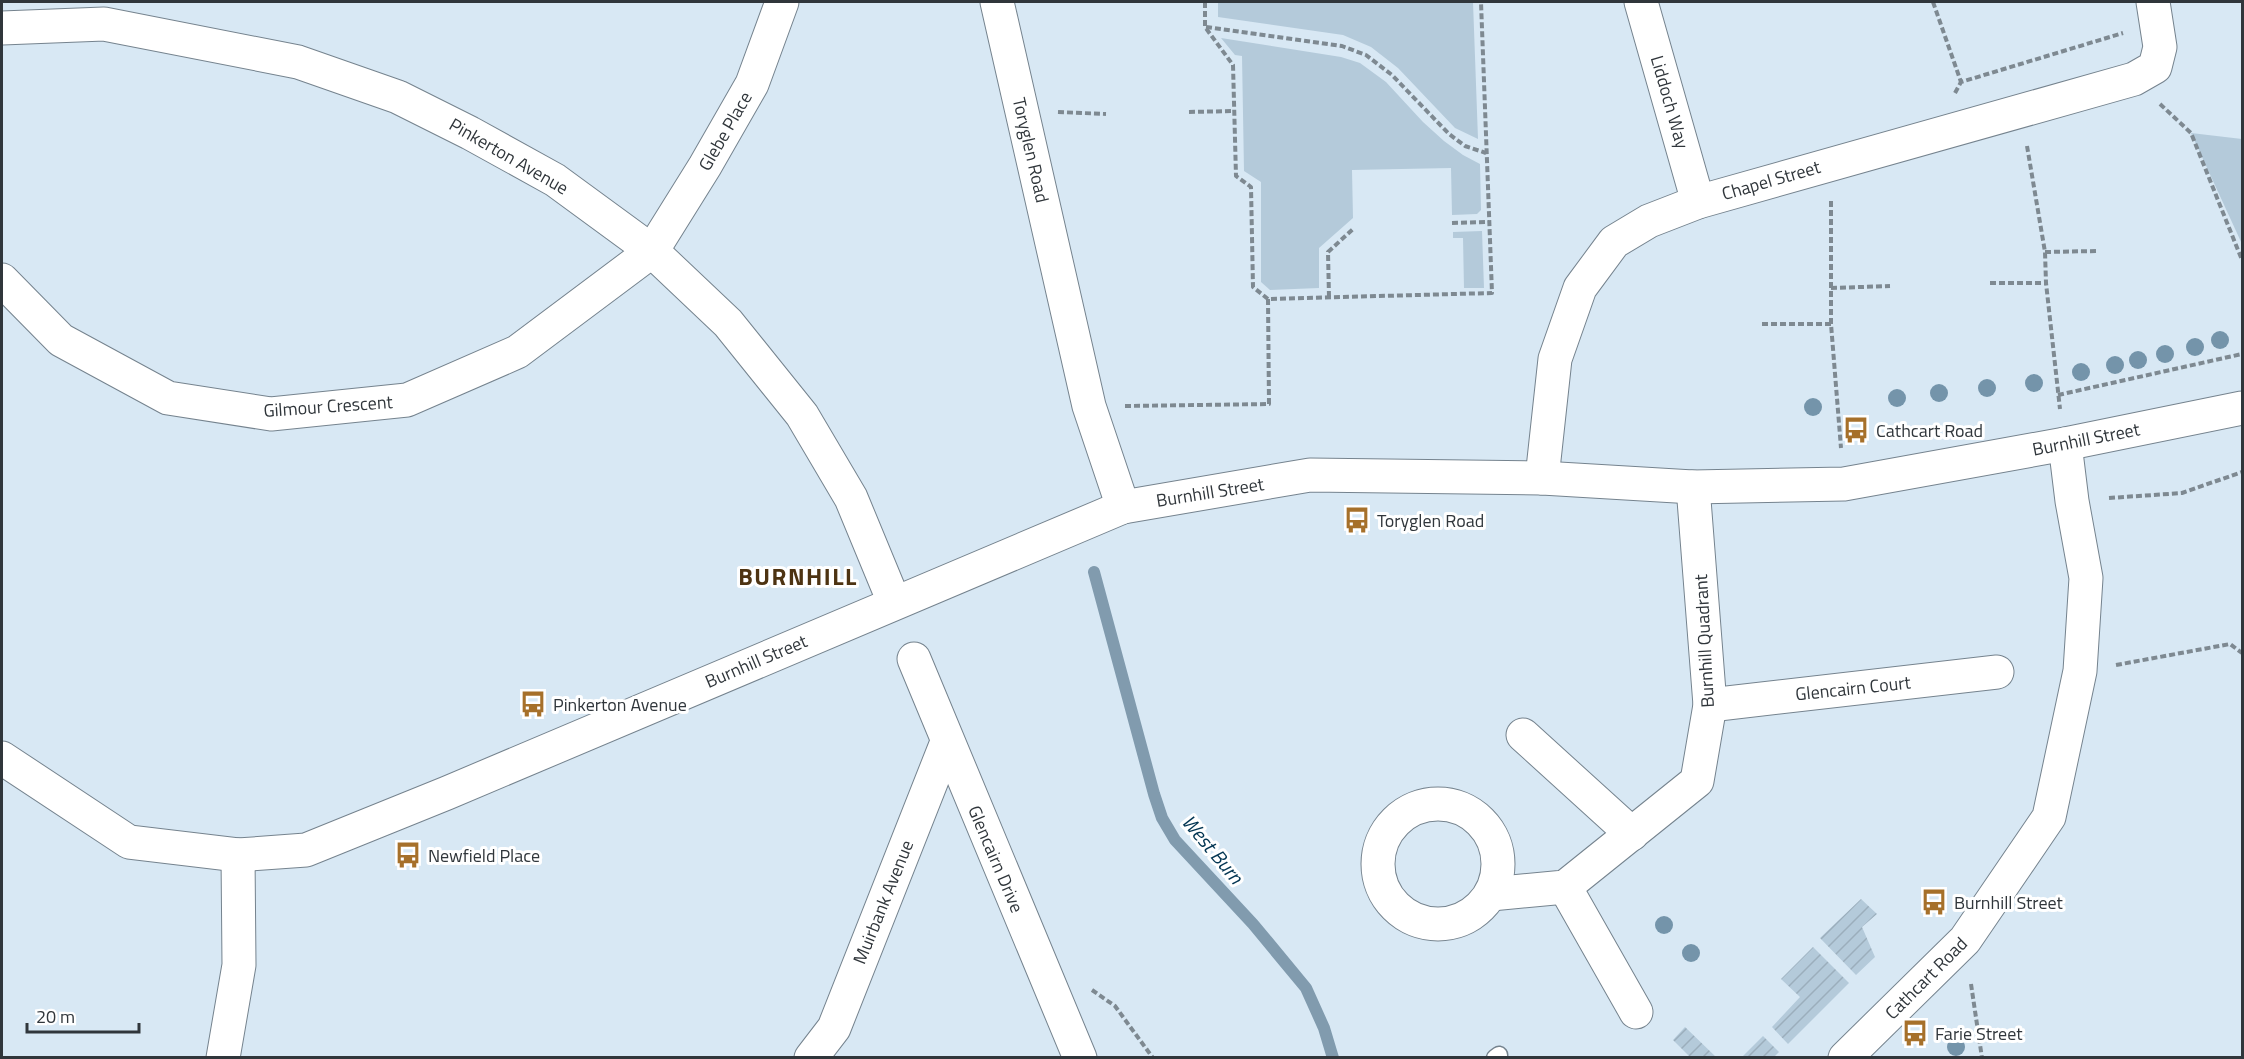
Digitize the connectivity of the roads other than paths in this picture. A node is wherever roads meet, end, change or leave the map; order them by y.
1 (782, 2) edge
2 (997, 2) edge
3 (1641, 2) edge
4 (2153, 2) edge
5 (2, 28) edge
6 (1698, 202) junction
7 (652, 251) junction
8 (2, 280) edge
9 (2242, 408) edge
10 (2065, 444) junction
11 (1542, 478) junction
12 (1694, 487) junction
13 (1123, 507) junction
14 (894, 602) junction
15 (914, 659) dead end
16 (1997, 672) dead end
17 (1710, 705) junction
18 (1523, 735) dead end
19 (947, 742) junction
20 (2, 758) edge
21 (1632, 834) junction
22 (238, 855) junction
23 (1565, 887) junction
24 (1491, 894) dead end
25 (1635, 1012) dead end
26 (223, 1058) edge
27 (811, 1058) edge
28 (1080, 1058) edge
29 (1845, 1058) edge

1 - 7 street, Glebe Place
2 - 13 street, Toryglen Road
3 - 6 street, Liddoch Way
4 - 6 street, Chapel Street
5 - 7 street, Pinkerton Avenue
6 - 11 street, Chapel Street
7 - 8 street, Gilmour Crescent
7 - 14 street, Pinkerton Avenue
9 - 10 street, Burnhill Street
10 - 12 street, Burnhill Street
10 - 29 street, Cathcart Road
11 - 12 street, Burnhill Street
11 - 13 street, Burnhill Street
12 - 17 street, Burnhill Quadrant
13 - 14 street, Burnhill Street
14 - 22 street, Burnhill Street
15 - 19 street, Glencairn Drive
16 - 17 street, Glencairn Court
17 - 21 street, Burnhill Quadrant
18 - 21 street
19 - 27 street, Muirbank Avenue
19 - 28 street, Glencairn Drive
20 - 22 street, Burnhill Street
21 - 23 street, Burnhill Quadrant
22 - 26 street
23 - 24 street
23 - 25 street

